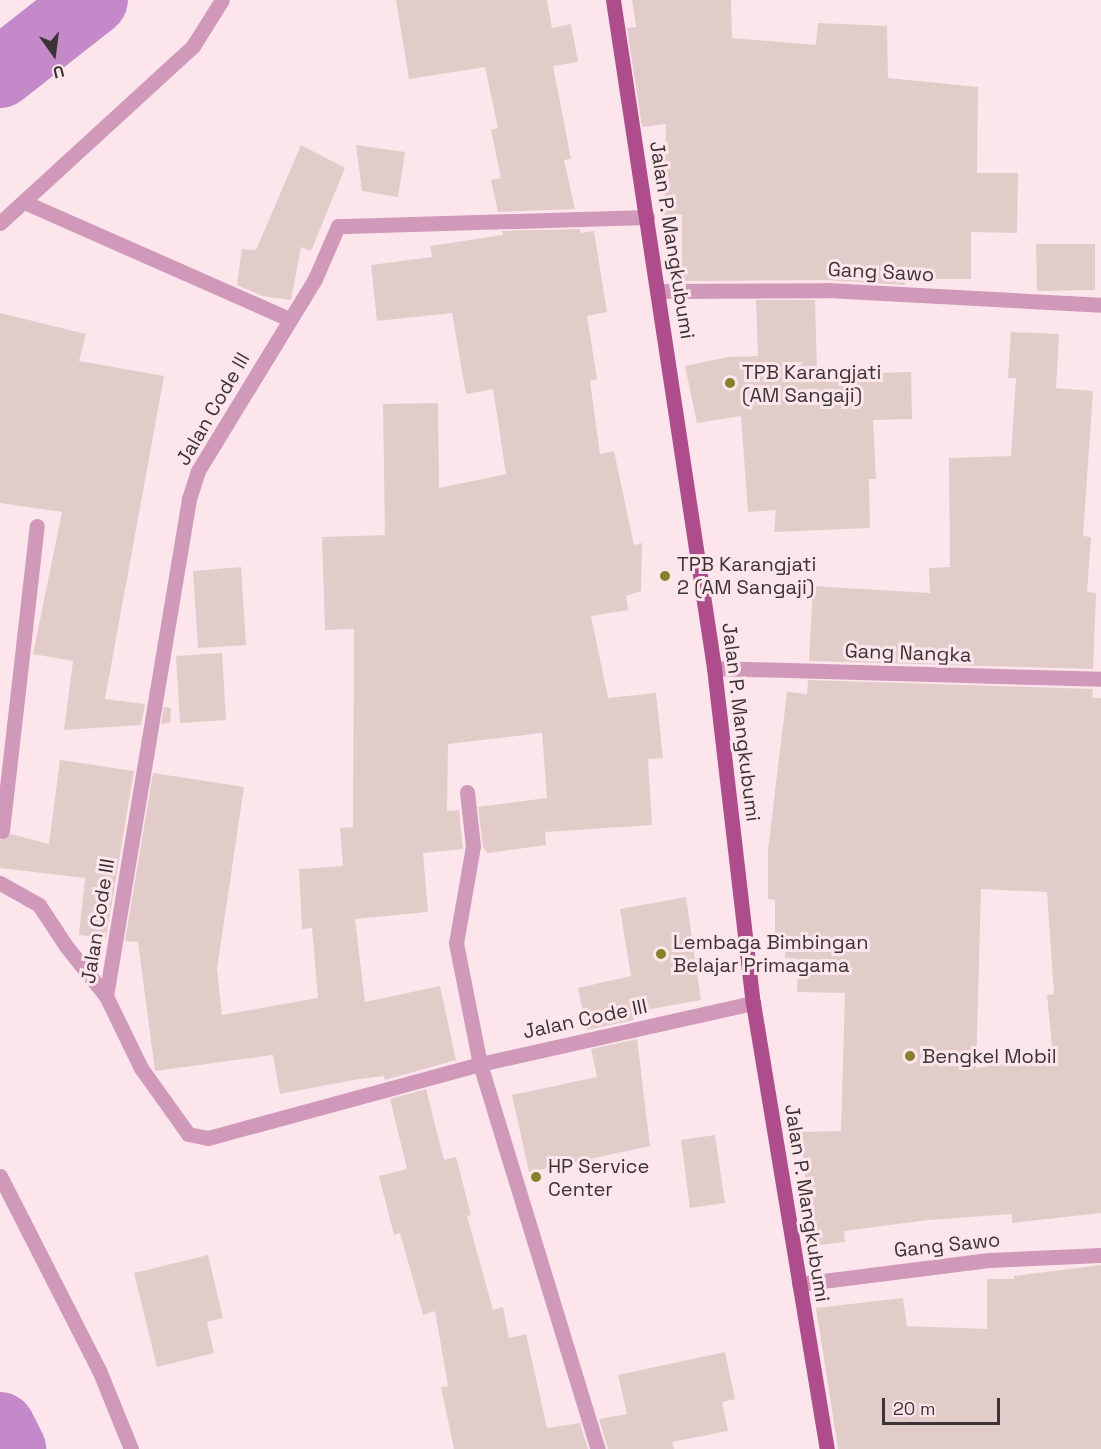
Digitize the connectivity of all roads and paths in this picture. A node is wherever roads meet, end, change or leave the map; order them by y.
1 (222, 0) edge
2 (614, 0) edge
3 (24, 202) junction
4 (647, 218) junction
5 (0, 223) edge
6 (660, 291) junction
7 (1101, 305) edge
8 (289, 320) junction
9 (37, 526) dead end
10 (714, 668) junction
11 (1101, 680) edge
12 (467, 792) dead end
13 (2, 831) dead end
14 (0, 883) edge
15 (106, 996) junction
16 (753, 1003) junction
17 (480, 1064) junction
18 (0, 1176) edge
19 (1101, 1255) edge
20 (799, 1284) junction
21 (131, 1449) edge
22 (598, 1449) edge
23 (827, 1449) edge

1 - 3 street
2 - 4 main road, Jalan P. Mangkubumi
3 - 5 street
3 - 8 street
4 - 6 main road, Jalan P. Mangkubumi
4 - 8 street, Jalan Code III
6 - 7 street, Gang Sawo
6 - 10 main road, Jalan P. Mangkubumi
8 - 15 street, Jalan Code III
9 - 13 street
10 - 11 street, Gang Nangka
10 - 16 main road, Jalan P. Mangkubumi
12 - 17 street
14 - 15 street
15 - 17 street, Jalan Code III
16 - 17 street, Jalan Code III
16 - 20 main road, Jalan P. Mangkubumi
17 - 22 street
18 - 21 street
19 - 20 street, Gang Sawo
20 - 23 main road, Jalan P. Mangkubumi

